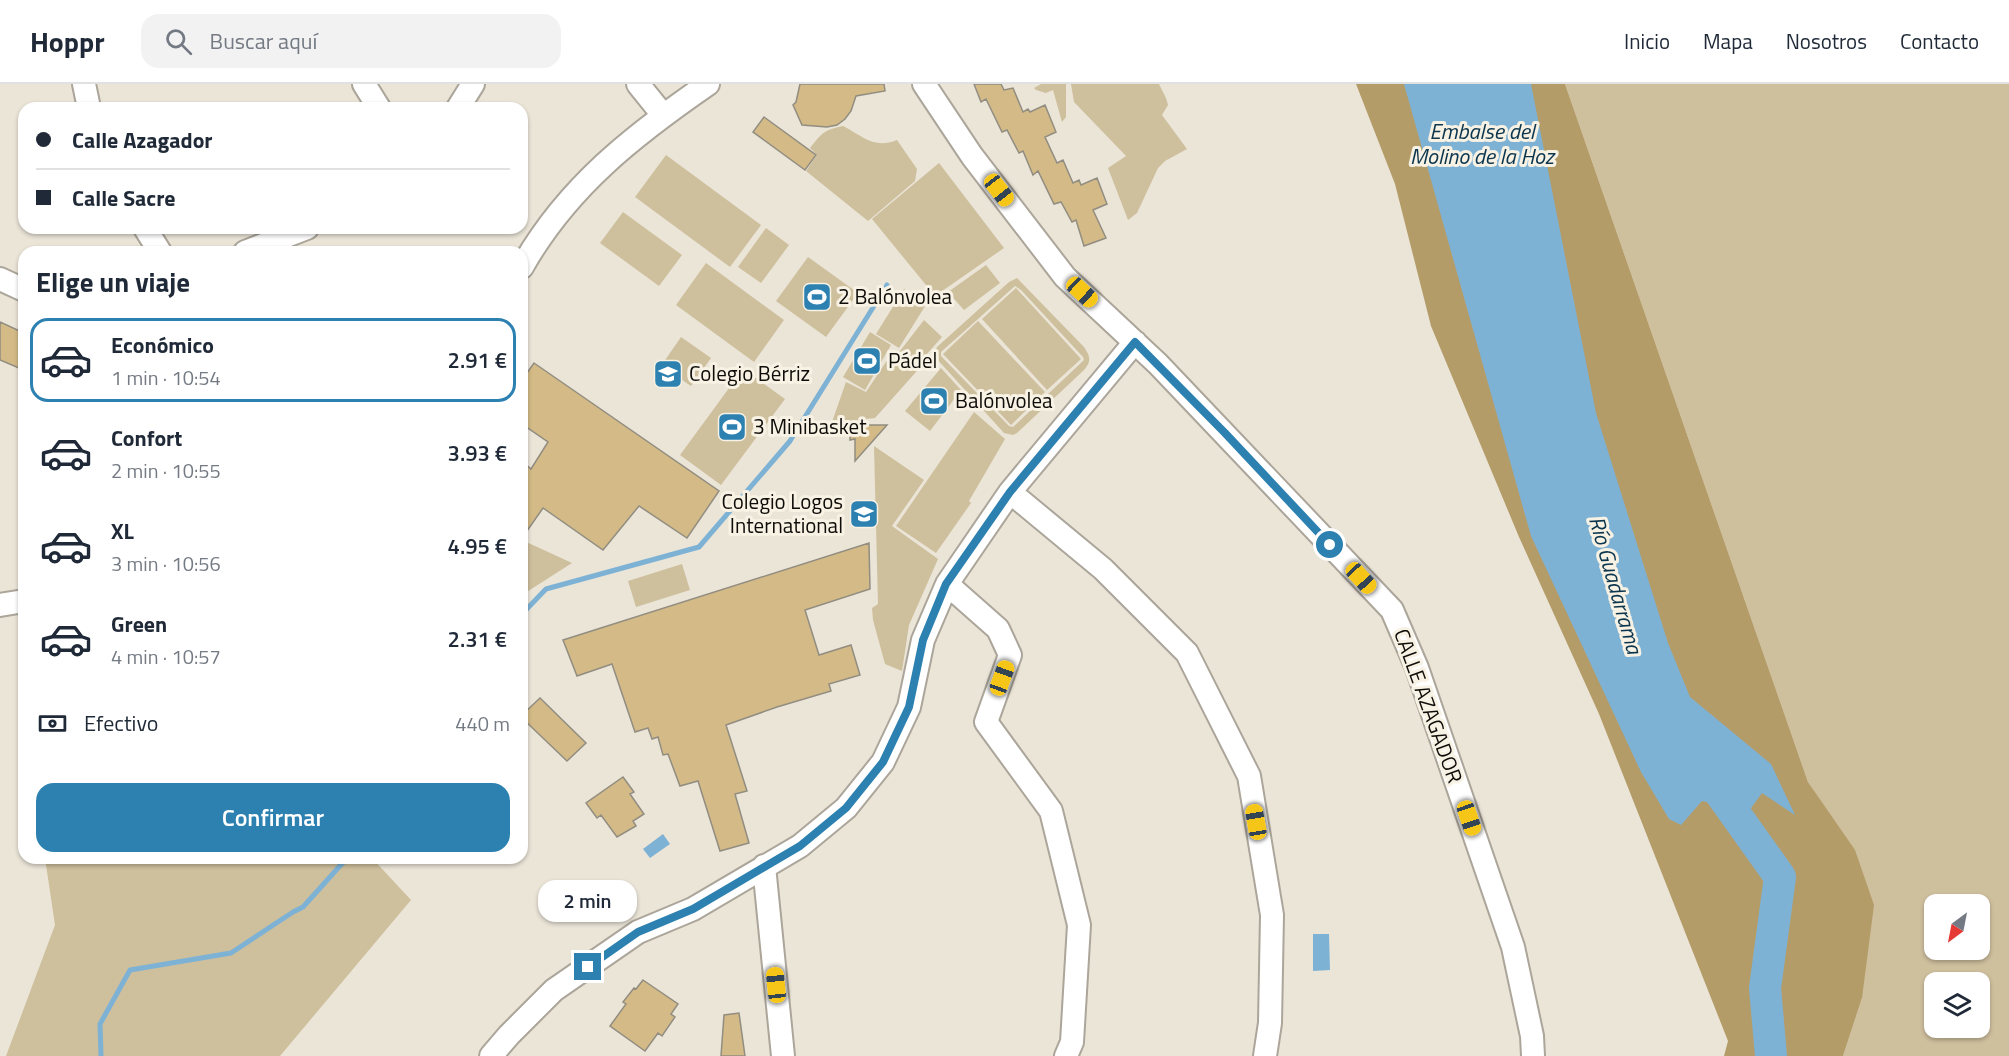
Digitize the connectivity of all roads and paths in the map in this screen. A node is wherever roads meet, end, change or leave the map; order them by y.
1 (84, 84) edge
2 (364, 84) edge
3 (473, 84) edge
4 (638, 84) edge
5 (708, 84) edge
6 (924, 84) edge
7 (87, 102) edge
8 (375, 102) edge
9 (462, 102) edge
10 (663, 115) junction
11 (292, 234) edge
12 (260, 246) edge
13 (528, 257) edge
14 (0, 279) edge
15 (18, 287) edge
16 (1135, 342) junction
17 (1010, 492) junction
18 (946, 584) junction
19 (18, 603) edge
20 (0, 605) edge
21 (764, 866) junction
22 (491, 1056) edge
23 (783, 1056) edge
24 (1066, 1056) edge
25 (1265, 1056) edge
26 (1533, 1056) edge

1 - 7 street
2 - 8 street
3 - 9 street
4 - 10 street
5 - 10 street
6 - 16 street, CALLE AZAGADOR
10 - 13 street
11 - 12 street
14 - 15 street
16 - 17 street
16 - 26 street, CALLE AZAGADOR
17 - 18 street
17 - 25 street
18 - 21 street
18 - 24 street
19 - 20 street
21 - 22 street
21 - 23 street

